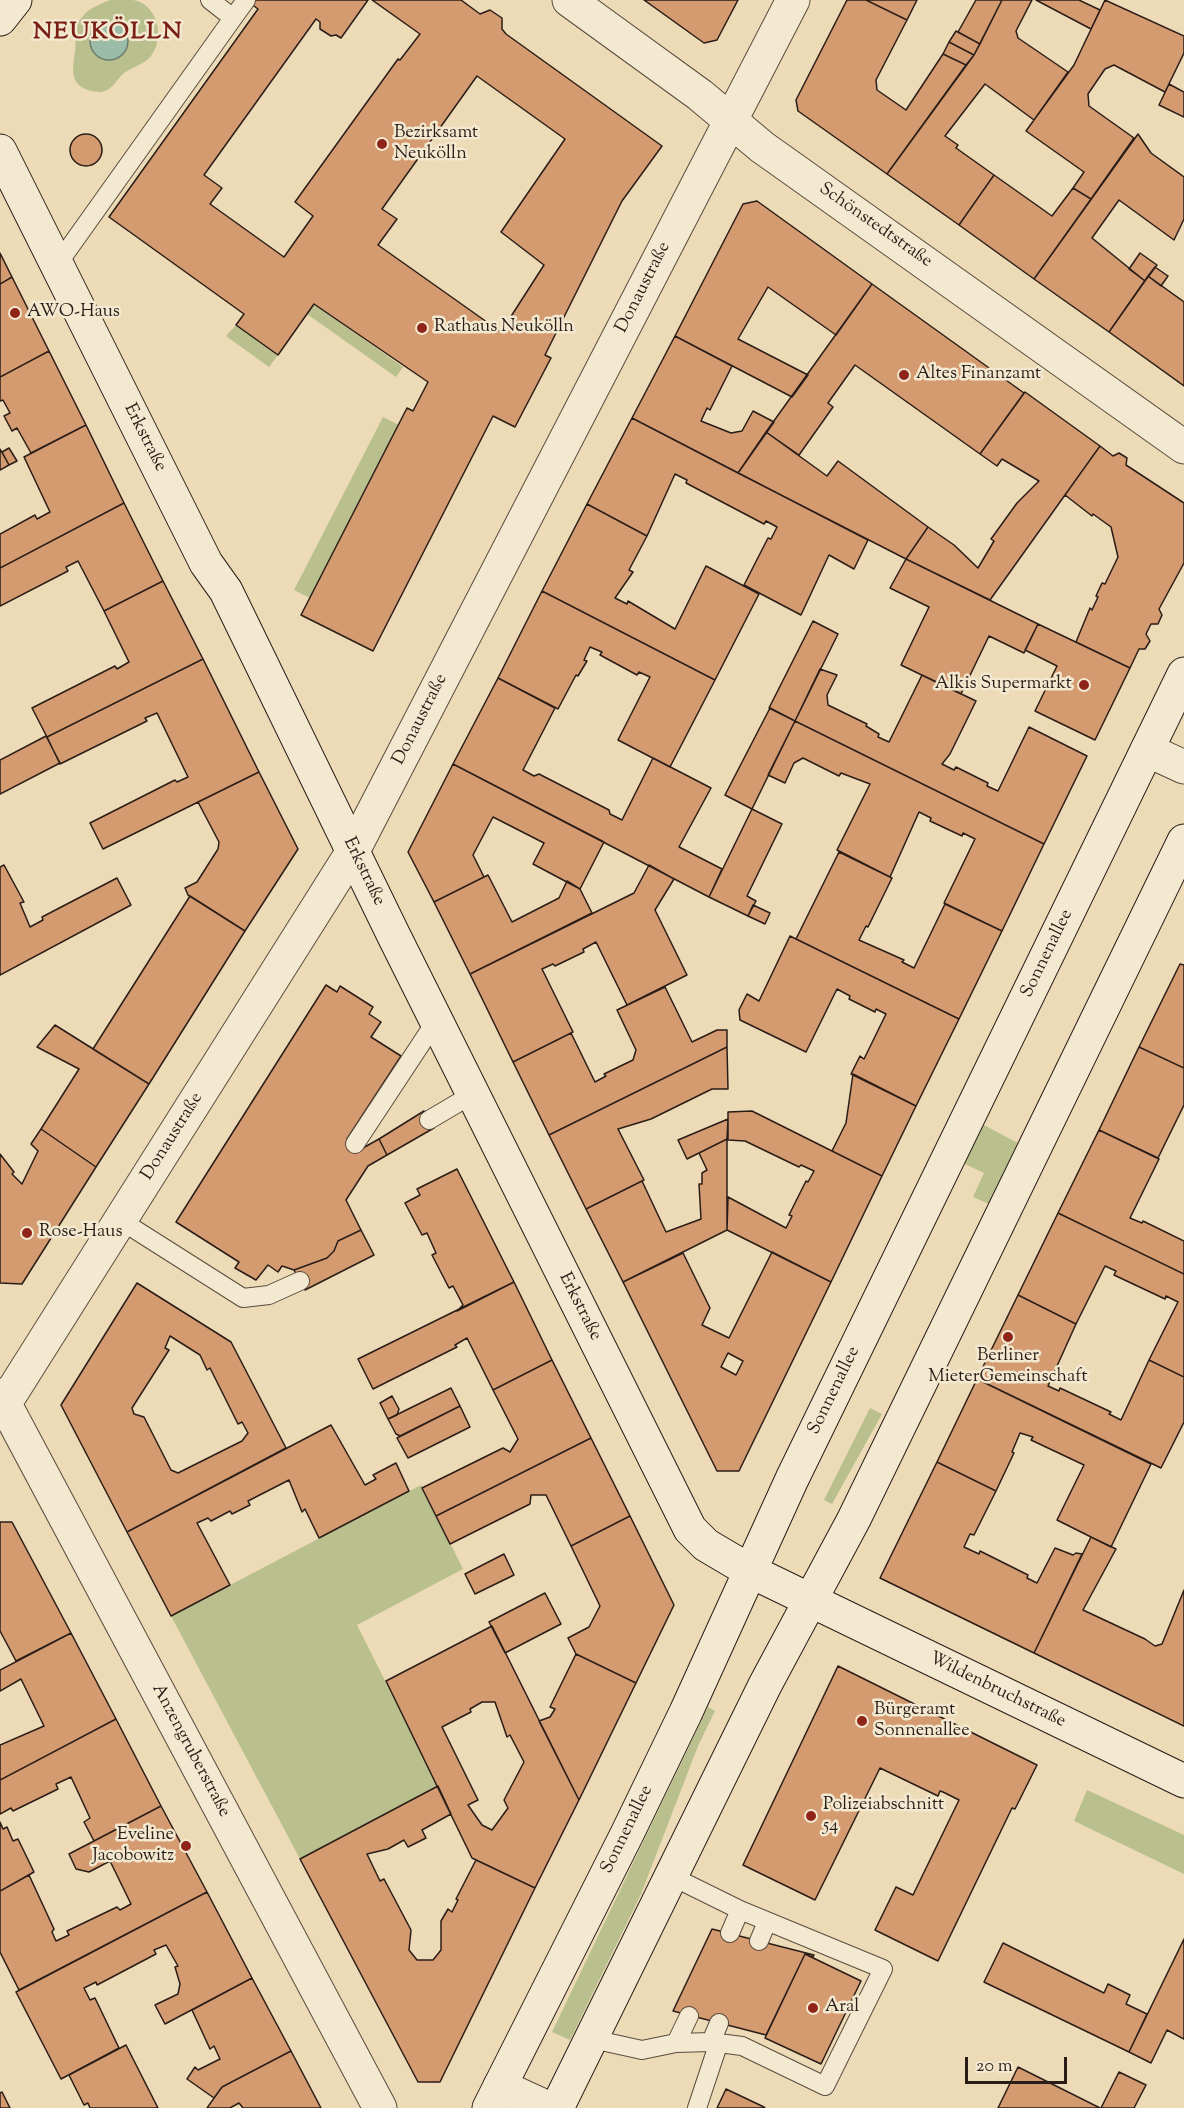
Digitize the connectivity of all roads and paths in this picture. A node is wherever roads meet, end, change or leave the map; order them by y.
1 (15, 0) edge
2 (210, 0) edge
3 (246, 0) edge
4 (569, 0) edge
5 (793, 0) edge
6 (233, 18) junction
7 (0, 19) edge
8 (731, 120) junction
9 (0, 151) edge
10 (57, 265) junction
11 (1184, 447) edge
12 (1181, 689) edge
13 (1147, 750) junction
14 (1184, 767) edge
15 (1184, 841) edge
16 (353, 851) junction
17 (436, 1021) junction
18 (473, 1094) junction
19 (429, 1120) dead end
20 (355, 1144) dead end
21 (120, 1220) junction
22 (300, 1281) dead end
23 (2, 1403) edge
24 (750, 1571) junction
25 (810, 1600) junction
26 (1184, 1781) edge
27 (671, 1876) junction
28 (740, 1910) junction
29 (768, 1922) junction
30 (730, 1933) dead end
31 (759, 1941) dead end
32 (689, 2016) dead end
33 (719, 2023) dead end
34 (592, 2039) junction
35 (715, 2042) junction
36 (676, 2043) junction
37 (494, 2097) edge
38 (380, 2108) edge
39 (548, 2108) edge
40 (557, 2108) edge
41 (697, 2108) edge

1 - 7 street
2 - 6 lane
3 - 6 lane
4 - 8 street, Schönstedtstraße
5 - 8 street, Donaustraße
6 - 10 lane
8 - 11 street, Schönstedtstraße
8 - 16 street, Donaustraße
9 - 10 street, Erkstraße
10 - 16 street, Erkstraße
12 - 13 street, Sonnenallee
13 - 14 street
13 - 24 street, Sonnenallee
15 - 25 street
16 - 17 street, Erkstraße
16 - 21 street, Donaustraße
17 - 18 street, Erkstraße
17 - 20 lane
18 - 19 lane
18 - 24 street, Erkstraße
21 - 22 lane
21 - 23 street, Donaustraße
23 - 38 street, Anzengruberstraße
24 - 25 street, Erkstraße
24 - 37 street, Sonnenallee
25 - 26 street, Wildenbruchstraße
25 - 27 street
27 - 28 lane
27 - 34 street
28 - 29 lane
28 - 30 lane
29 - 31 lane
29 - 35 lane
32 - 36 lane
33 - 35 lane
34 - 36 lane
34 - 40 street
35 - 36 lane
35 - 41 lane
37 - 39 street

